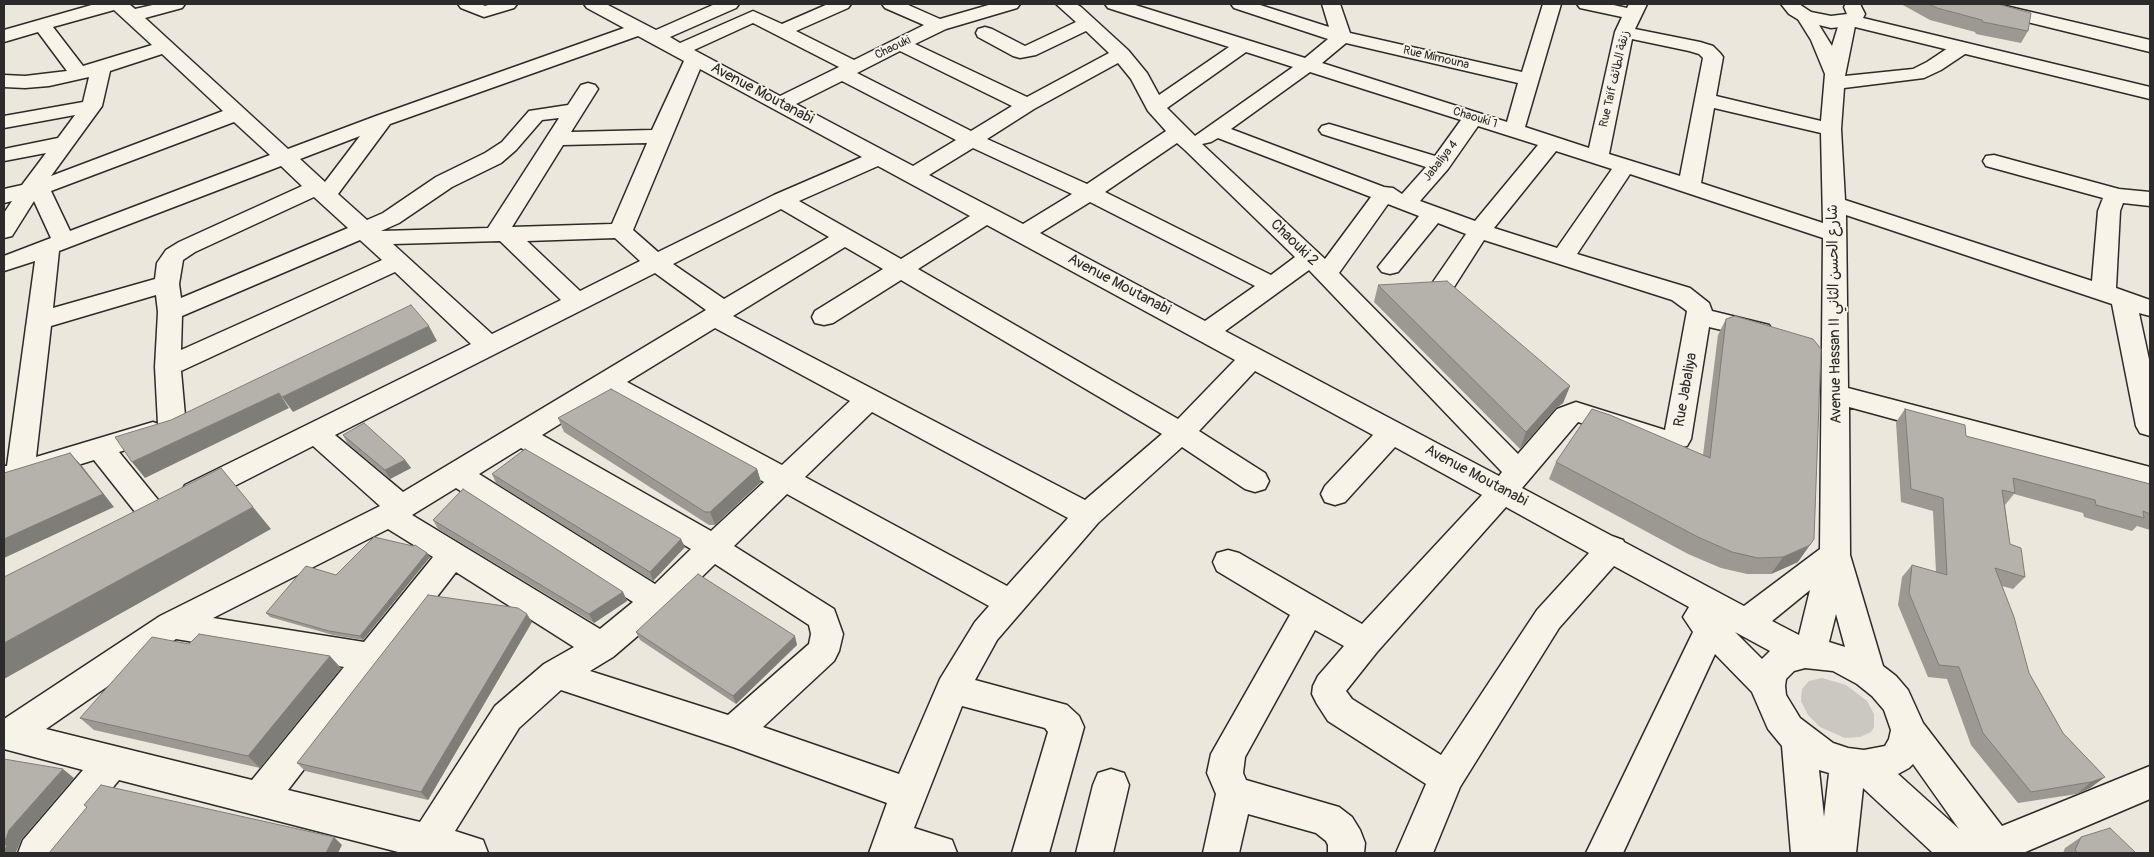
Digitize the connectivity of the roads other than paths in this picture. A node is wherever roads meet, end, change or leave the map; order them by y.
1 (114, 4) edge
2 (176, 4) edge
3 (467, 4) edge
4 (508, 4) edge
5 (593, 4) edge
6 (730, 4) edge
7 (842, 4) edge
8 (891, 4) edge
9 (1011, 4) edge
10 (1114, 4) edge
11 (1240, 4) edge
12 (1331, 4) edge
13 (1552, 4) edge
14 (1586, 4) edge
15 (1774, 4) edge
16 (1976, 4) edge
17 (1272, 8) edge
18 (1159, 9) edge
19 (126, 10) edge
20 (1797, 10) edge
21 (1076, 11) edge
22 (1850, 13) edge
23 (1631, 17) edge
24 (42, 25) junction
25 (939, 25) junction
26 (783, 30) junction
27 (648, 33) junction
28 (985, 33) dead end
29 (4, 36) edge
30 (1342, 37) junction
31 (900, 44) junction
32 (1244, 45) junction
33 (2150, 46) edge
34 (166, 47) junction
35 (1961, 48) junction
36 (687, 54) junction
37 (1121, 54) junction
38 (2015, 60) junction
39 (1307, 66) junction
40 (102, 67) junction
41 (847, 70) junction
42 (79, 74) junction
43 (1835, 79) junction
44 (1529, 80) junction
45 (4, 81) edge
46 (588, 88) dead end
47 (2150, 93) edge
48 (1706, 100) junction
49 (780, 104) junction
50 (1027, 105) junction
51 (92, 106) junction
52 (1155, 108) junction
53 (574, 110) junction
54 (238, 113) junction
55 (1473, 118) junction
56 (383, 120) junction
57 (4, 122) edge
58 (1831, 129) junction
59 (1216, 130) junction
60 (1329, 130) dead end
61 (1514, 131) junction
62 (660, 136) junction
63 (555, 139) junction
64 (971, 139) junction
65 (1186, 139) junction
66 (64, 143) junction
67 (1551, 143) junction
68 (4, 155) edge
69 (285, 157) junction
70 (880, 157) junction
71 (1598, 157) junction
72 (1994, 161) dead end
73 (1440, 164) junction
74 (1625, 166) junction
75 (914, 175) junction
76 (1690, 186) junction
77 (34, 189) junction
78 (321, 191) junction
79 (1089, 193) junction
80 (1385, 194) junction
81 (4, 196) edge
82 (2118, 196) junction
83 (2150, 199) edge
84 (782, 200) junction
85 (1407, 202) junction
86 (1834, 204) junction
87 (1433, 214) junction
88 (988, 215) junction
89 (4, 231) edge
90 (620, 231) junction
91 (1479, 231) junction
92 (368, 234) junction
93 (1023, 234) junction
94 (1835, 234) junction
95 (500, 235) junction
96 (845, 237) junction
97 (56, 245) junction
98 (1562, 258) junction
99 (398, 262) junction
100 (656, 263) junction
101 (4, 264) edge
102 (1318, 266) junction
103 (1390, 267) dead end
104 (899, 269) junction
105 (1445, 282) edge
106 (167, 284) junction
107 (1272, 285) junction
108 (2114, 297) junction
109 (438, 299) junction
110 (578, 302) junction
111 (2150, 308) edge
112 (170, 312) junction
113 (411, 312) edge
114 (719, 314) junction
115 (1698, 316) junction
116 (824, 317) dead end
117 (38, 321) junction
118 (1207, 332) junction
119 (1780, 336) edge
120 (1808, 343) edge
121 (489, 346) junction
122 (1835, 349) junction
123 (1254, 357) junction
124 (168, 367) junction
125 (607, 382) junction
126 (1836, 394) junction
127 (869, 399) junction
128 (198, 414) edge
129 (2150, 426) edge
130 (172, 427) junction
131 (1393, 431) junction
132 (315, 433) junction
133 (1181, 433) junction
134 (521, 435) junction
135 (100, 448) junction
136 (12, 474) edge
137 (457, 474) junction
138 (2150, 478) edge
139 (786, 480) junction
140 (1255, 481) dead end
141 (1511, 481) junction
142 (1335, 494) dead end
143 (395, 511) junction
144 (1088, 515) junction
145 (714, 548) junction
146 (1612, 548) junction
147 (1835, 554) junction
148 (452, 555) junction
149 (1228, 562) dead end
150 (1645, 566) junction
151 (657, 601) junction
152 (1011, 603) junction
153 (1309, 611) junction
154 (1748, 622) junction
155 (171, 625) junction
156 (1711, 628) junction
157 (1366, 642) junction
158 (602, 647) junction
159 (1807, 654) junction
160 (370, 656) junction
161 (556, 674) junction
162 (1869, 674) junction
163 (1768, 686) junction
164 (952, 689) junction
165 (1908, 730) junction
166 (733, 732) junction
167 (7, 735) edge
168 (1799, 739) junction
169 (112, 762) junction
170 (1856, 765) junction
171 (1446, 778) junction
172 (2150, 782) edge
173 (1110, 785) dead end
174 (908, 794) junction
175 (1234, 794) junction
176 (259, 799) junction
177 (889, 846) edge
178 (424, 848) edge
179 (1997, 850) edge
180 (36, 853) edge
181 (470, 853) edge
182 (939, 853) edge
183 (1031, 853) edge
184 (1094, 853) edge
185 (1221, 853) edge
186 (1346, 853) edge
187 (1415, 853) edge
188 (1604, 853) edge
189 (1809, 853) edge
190 (1838, 853) edge
191 (1959, 853) edge

1 - 24 street
2 - 19 street
3 - 4 street
5 - 27 street, Avenue Moutanabi
6 - 27 street
7 - 26 street
8 - 25 street
9 - 25 street, Chaouki
10 - 18 street, Chaouki 1
11 - 17 street, Rue Mimouna
12 - 30 street
13 - 44 street
14 - 23 street
15 - 20 street
16 - 33 street
17 - 30 street, Rue Mimouna
18 - 32 street, Chaouki 1
19 - 34 street
20 - 22 street
20 - 43 street, Avenue Hassan II شارع الحسن الثاني
21 - 28 street
21 - 37 street, Chaouki 2
22 - 35 street
22 - 38 street
22 - 43 street, Avenue Hassan II شارع الحسن الثاني
23 - 48 street
23 - 71 street, Rue Taïf زنقة الطائف
24 - 29 street
24 - 42 street
25 - 31 street, Chaouki
26 - 36 street
26 - 41 street
27 - 36 street, Avenue Moutanabi
27 - 56 street
30 - 39 street
30 - 44 street, Rue Mimouna
31 - 41 street, Chaouki
31 - 50 street
32 - 39 street, Chaouki 1
32 - 52 street
34 - 40 street
34 - 54 street
35 - 38 street
35 - 43 street
36 - 49 street, Avenue Moutanabi
36 - 62 street
37 - 50 street
37 - 52 street, Chaouki 2
38 - 47 street
39 - 55 street, Chaouki 1
39 - 59 street
40 - 42 street
40 - 51 street
41 - 49 street, Chaouki
41 - 64 street
42 - 45 street
43 - 58 street, Avenue Hassan II شارع الحسن الثاني
44 - 61 street
46 - 53 street
48 - 58 street
48 - 76 street
49 - 70 street, Avenue Moutanabi
50 - 64 street
51 - 57 street
51 - 66 street
52 - 65 street, Chaouki 2
53 - 63 street
53 - 92 street
54 - 69 street
54 - 77 street
55 - 61 street, Chaouki 1
55 - 73 street, Jabaliya 4
56 - 69 street
56 - 78 street
58 - 86 street, Avenue Hassan II شارع الحسن الثاني
59 - 65 street
59 - 80 street
60 - 73 street
61 - 67 street, Chaouki 1
62 - 63 street
62 - 90 street
63 - 95 street
64 - 75 street
64 - 79 street
65 - 79 street
65 - 102 street, Chaouki 2
66 - 68 street
66 - 77 street
67 - 71 street, Chaouki 1
67 - 91 street
69 - 78 street
69 - 97 street
70 - 75 street, Avenue Moutanabi
70 - 84 street
71 - 74 street, Chaouki 1
72 - 82 street
73 - 85 street, Jabaliya 4
74 - 76 street, Chaouki 1
74 - 98 street
75 - 88 street, Avenue Moutanabi
76 - 94 street, Chaouki 1
77 - 81 street
77 - 89 street
77 - 97 street
78 - 92 street
78 - 106 street
79 - 93 street
79 - 107 street
80 - 85 street
80 - 102 street
82 - 83 street
82 - 108 street
84 - 96 street
84 - 100 street
85 - 87 street
86 - 94 street, Avenue Hassan II شارع الحسن الثاني
86 - 108 street
87 - 91 street
87 - 103 street
88 - 93 street, Avenue Moutanabi
88 - 104 street
90 - 95 street
90 - 100 street
91 - 98 street
91 - 105 street
92 - 95 street
92 - 99 street
92 - 112 street
93 - 118 street, Avenue Moutanabi
94 - 122 street, Avenue Hassan II شارع الحسن الثاني
95 - 110 street
96 - 104 street
96 - 114 street
97 - 101 street
97 - 117 street
98 - 115 street
99 - 109 street
99 - 124 street
100 - 110 street
100 - 114 street
102 - 107 street
102 - 141 street, Chaouki 2
104 - 116 street
104 - 133 street
106 - 112 street
106 - 117 street
107 - 118 street
108 - 111 street
108 - 129 street
109 - 113 street
109 - 121 street
110 - 121 street
112 - 124 street
114 - 125 street
114 - 127 street
115 - 119 street
115 - 141 street, Rue Jabaliya
117 - 136 street
118 - 123 street, Avenue Moutanabi
120 - 122 street
121 - 132 street
122 - 126 street, Avenue Hassan II شارع الحسن الثاني
123 - 131 street, Avenue Moutanabi
123 - 133 street
124 - 130 street
125 - 134 street
125 - 139 street
126 - 138 street
126 - 147 street, Avenue Hassan II شارع الحسن الثاني
127 - 139 street
127 - 144 street
128 - 130 street
130 - 135 street
131 - 141 street, Avenue Moutanabi
131 - 142 street
132 - 135 street
132 - 143 street
133 - 140 street
133 - 144 street
134 - 137 street
134 - 145 street
135 - 136 street
137 - 143 street
137 - 151 street
139 - 145 street
139 - 152 street
141 - 146 street, Avenue Moutanabi
141 - 157 street
143 - 148 street
143 - 155 street
144 - 152 street
145 - 151 street
145 - 166 street
146 - 150 street, Avenue Moutanabi
146 - 171 street
147 - 154 street
147 - 159 street
147 - 162 street
148 - 158 street
148 - 160 street
149 - 153 street
150 - 154 street
150 - 156 street
151 - 158 street
152 - 164 street
153 - 157 street
153 - 175 street
154 - 159 street
155 - 160 street
155 - 167 street
156 - 163 street
156 - 188 street
157 - 171 street
158 - 161 street
159 - 162 street
159 - 163 street
160 - 176 street
161 - 166 street
161 - 178 street
162 - 165 street
163 - 168 street
164 - 174 street
164 - 183 street
165 - 170 street
165 - 179 street
166 - 174 street
167 - 169 street
168 - 170 street
168 - 189 street
169 - 176 street
169 - 180 street
170 - 190 street
170 - 191 street
171 - 187 street
172 - 179 street
173 - 184 street
174 - 177 street
175 - 185 street
175 - 186 street
176 - 178 street
177 - 182 street
178 - 181 street

